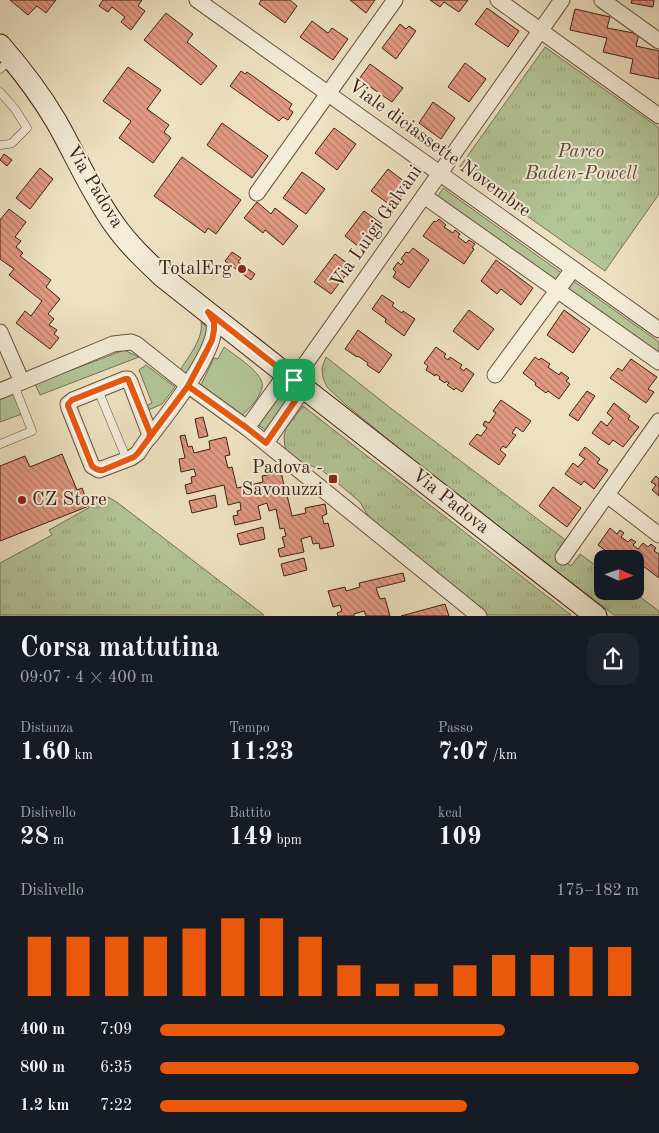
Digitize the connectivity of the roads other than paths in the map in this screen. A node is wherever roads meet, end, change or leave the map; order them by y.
1 (197, 0) edge
2 (395, 0) edge
3 (498, 0) edge
4 (562, 0) edge
5 (602, 0) edge
6 (540, 31) junction
7 (659, 41) edge
8 (4, 57) edge
9 (0, 92) edge
10 (327, 94) junction
11 (659, 116) edge
12 (0, 145) edge
13 (439, 174) junction
14 (257, 194) dead end
15 (424, 196) junction
16 (573, 269) junction
17 (557, 290) junction
18 (208, 312) junction
19 (659, 330) edge
20 (0, 332) edge
21 (659, 362) edge
22 (495, 376) dead end
23 (295, 381) junction
24 (12, 386) edge
25 (188, 386) junction
26 (98, 390) junction
27 (659, 420) edge
28 (247, 428) junction
29 (149, 438) junction
30 (266, 443) junction
31 (0, 444) edge
32 (127, 460) junction
33 (606, 495) junction
34 (659, 535) edge
35 (563, 557) dead end
36 (479, 616) edge
37 (596, 616) edge

1 - 10 street, Viale diciassette Novembre
2 - 10 street
3 - 6 street
4 - 6 street, Via Luigi Galvani
5 - 7 street
6 - 11 street
6 - 13 street, Via Luigi Galvani
8 - 18 main road, Via Padova
9 - 12 lane
10 - 13 street, Viale diciassette Novembre
10 - 14 street
13 - 15 street, Via Luigi Galvani
13 - 16 street, Viale diciassette Novembre
15 - 17 street
15 - 23 street, Via Luigi Galvani
16 - 17 street
16 - 19 street, Viale diciassette Novembre
17 - 21 street
17 - 22 street
18 - 23 main road, Via Padova
18 - 25 street
20 - 24 street
23 - 28 street
23 - 30 street
23 - 37 main road, Via Padova
24 - 25 street
24 - 31 lane
25 - 28 street
25 - 29 street
26 - 29 street
26 - 32 lane
26 - 32 street
27 - 33 street
28 - 30 street
29 - 32 street
30 - 36 street
33 - 34 street
33 - 35 street

